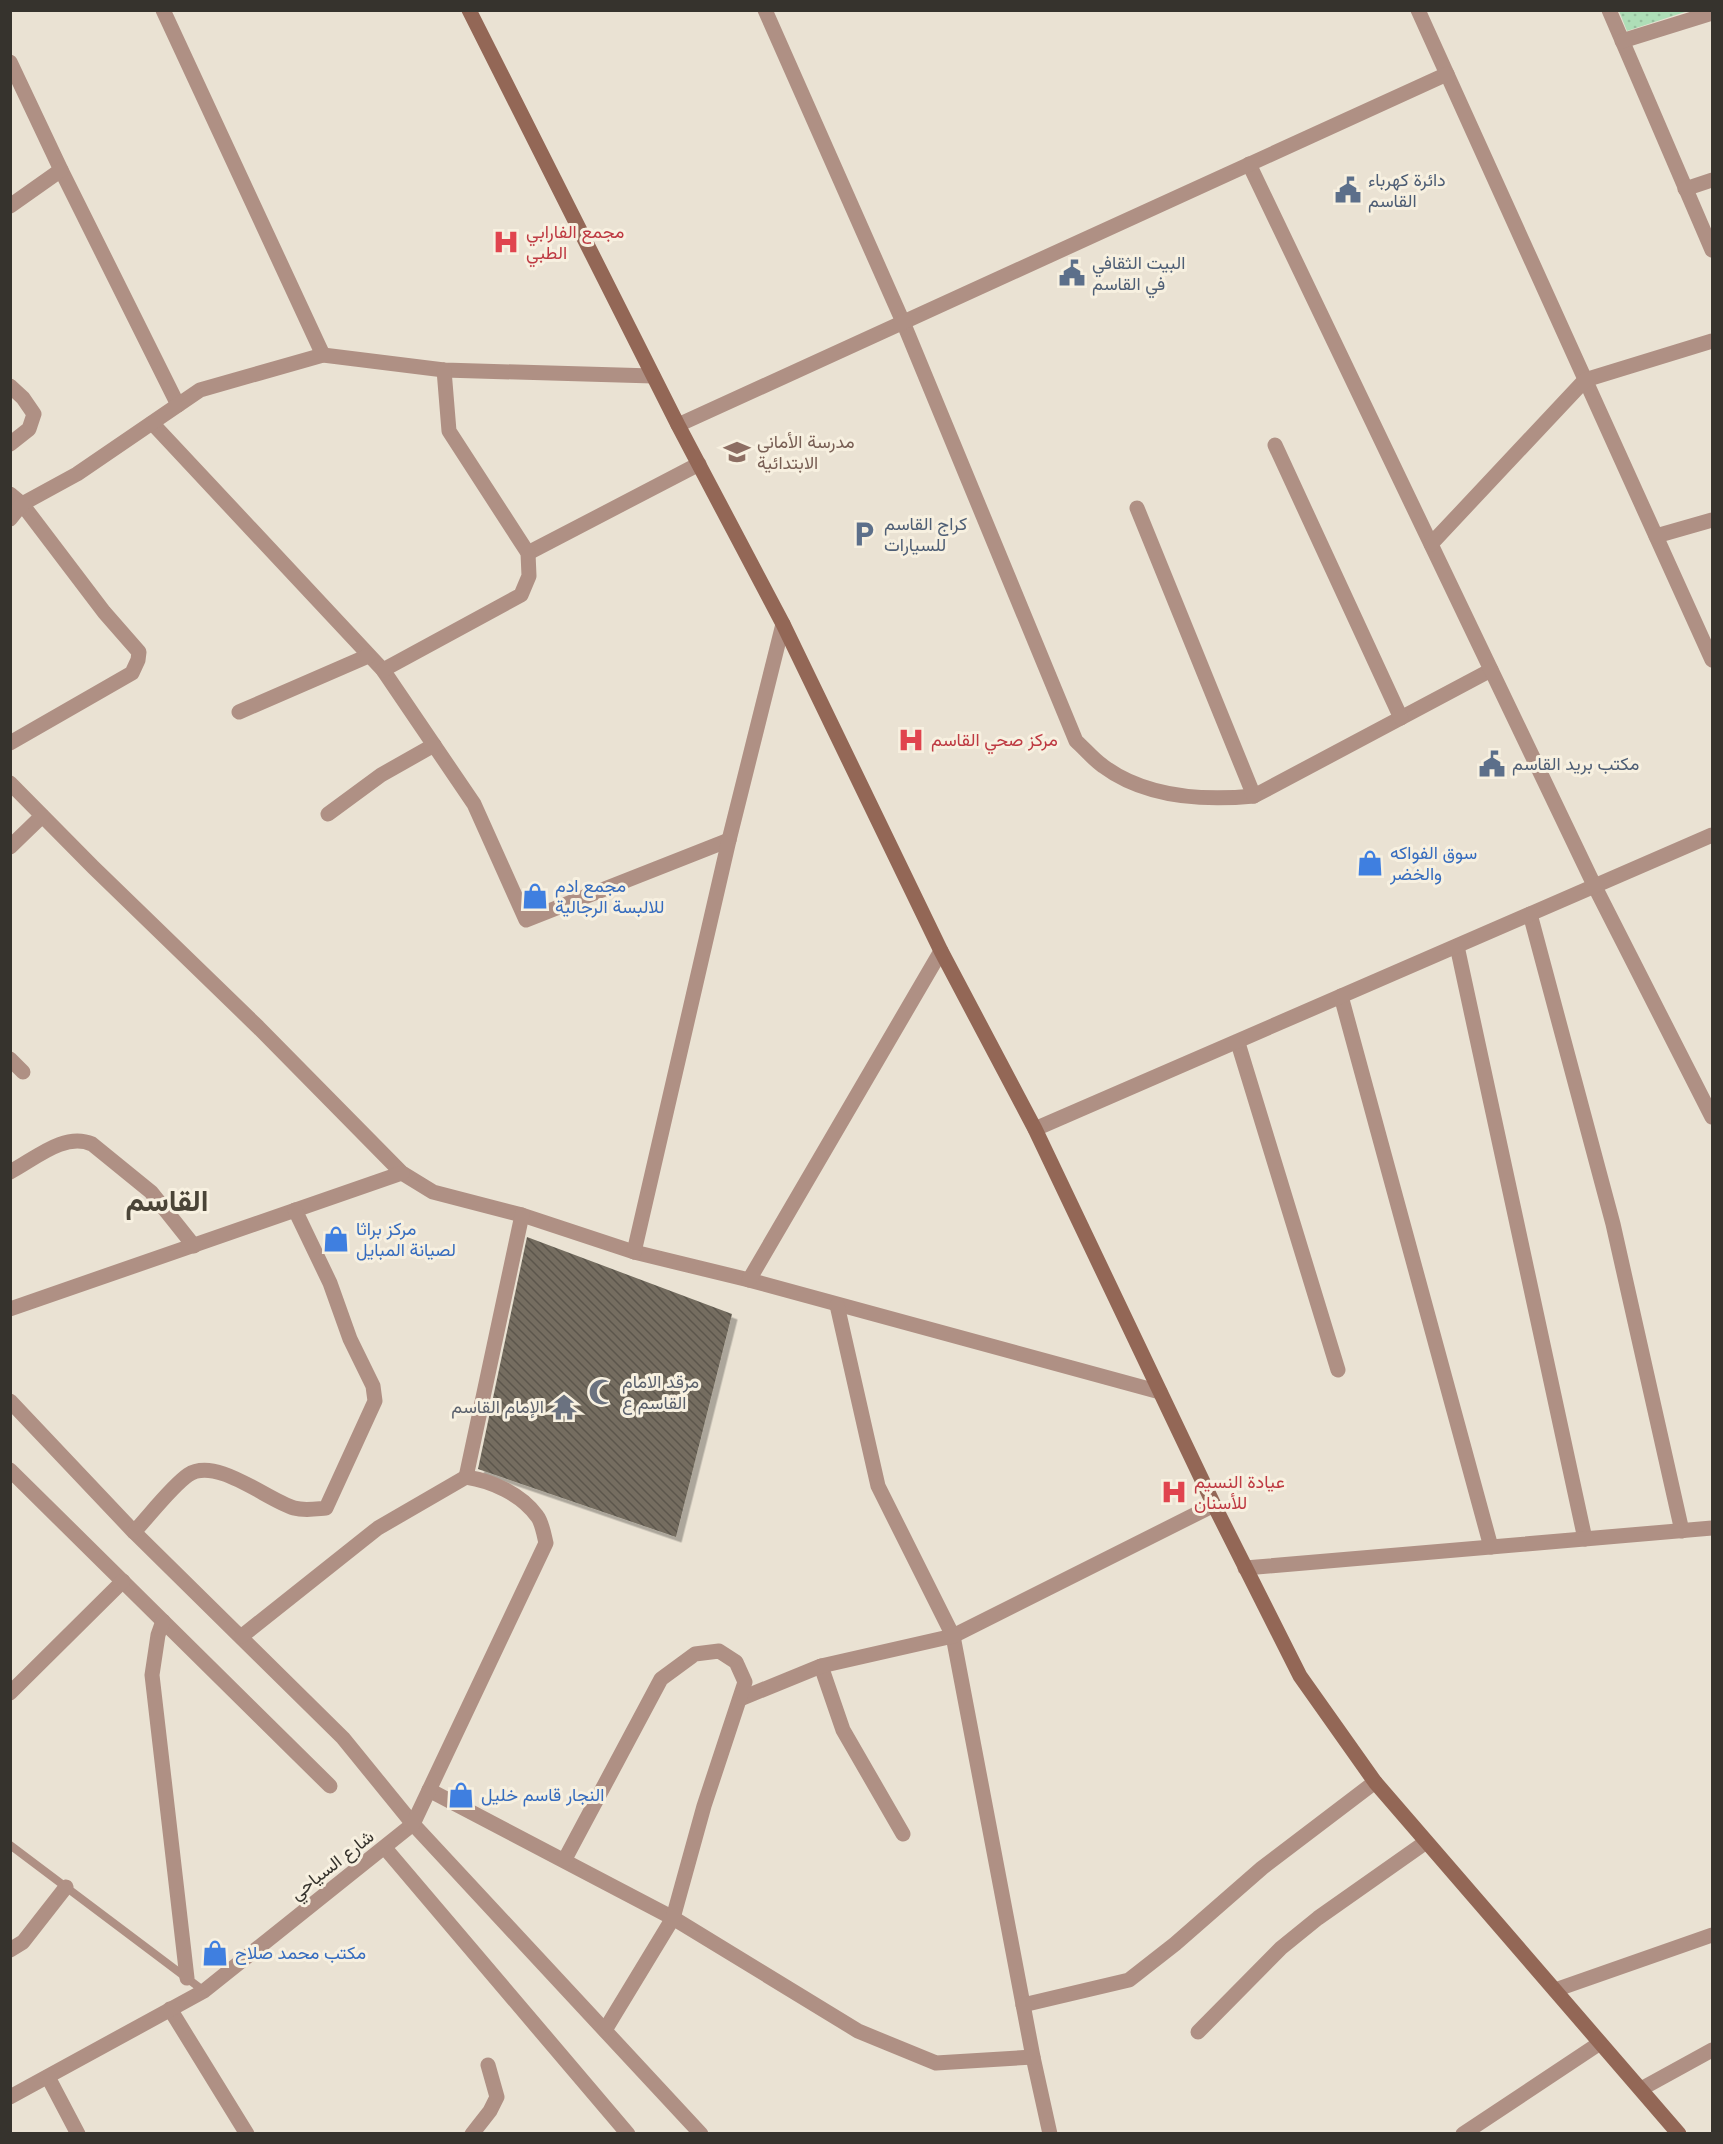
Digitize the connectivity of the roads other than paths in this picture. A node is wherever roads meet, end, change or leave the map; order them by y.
1 (163, 10) edge
2 (469, 10) edge
3 (765, 10) edge
4 (1418, 10) edge
5 (1609, 10) edge
6 (1713, 13) edge
7 (1622, 42) junction
8 (10, 62) edge
9 (1447, 74) junction
10 (1249, 165) junction
11 (61, 170) junction
12 (1713, 180) edge
13 (1685, 189) junction
14 (10, 206) edge
15 (1713, 250) edge
16 (903, 322) junction
17 (1713, 341) edge
18 (323, 355) junction
19 (444, 370) junction
20 (653, 376) junction
21 (1586, 380) junction
22 (10, 386) edge
23 (178, 405) junction
24 (152, 423) junction
25 (678, 425) junction
26 (10, 444) edge
27 (1275, 445) dead end
28 (699, 464) junction
29 (16, 499) edge
30 (1137, 508) dead end
31 (10, 519) edge
32 (1713, 520) edge
33 (1656, 536) junction
34 (1431, 544) junction
35 (528, 553) junction
36 (783, 624) junction
37 (368, 656) junction
38 (1713, 660) edge
39 (383, 670) junction
40 (1491, 670) junction
41 (239, 712) dead end
42 (1401, 718) junction
43 (10, 743) edge
44 (434, 745) junction
45 (10, 783) edge
46 (1254, 796) junction
47 (328, 814) dead end
48 (42, 816) junction
49 (1713, 836) edge
50 (729, 840) junction
51 (10, 847) edge
52 (1594, 887) junction
53 (1530, 914) junction
54 (1457, 946) junction
55 (941, 951) junction
56 (1341, 996) junction
57 (1238, 1042) junction
58 (10, 1059) edge
59 (23, 1072) dead end
60 (1713, 1117) edge
61 (1035, 1129) junction
62 (10, 1172) edge
63 (402, 1173) junction
64 (296, 1210) junction
65 (522, 1215) junction
66 (194, 1246) junction
67 (634, 1252) junction
68 (749, 1280) junction
69 (837, 1305) junction
70 (10, 1309) edge
71 (1338, 1370) dead end
72 (1160, 1392) junction
73 (10, 1401) edge
74 (10, 1470) edge
75 (466, 1477) junction
76 (1214, 1505) junction
77 (1713, 1528) edge
78 (1682, 1531) junction
79 (134, 1532) junction
80 (1585, 1539) junction
81 (1491, 1547) junction
82 (1245, 1568) junction
83 (123, 1581) junction
84 (164, 1621) junction
85 (242, 1636) junction
86 (953, 1636) junction
87 (821, 1666) junction
88 (10, 1693) edge
89 (740, 1699) junction
90 (1375, 1782) junction
91 (330, 1786) dead end
92 (429, 1790) junction
93 (413, 1824) junction
94 (903, 1834) dead end
95 (1426, 1842) junction
96 (10, 1845) edge
97 (385, 1848) junction
98 (565, 1859) junction
99 (66, 1887) junction
100 (673, 1918) junction
101 (1713, 1935) edge
102 (10, 1950) edge
103 (187, 1978) junction
104 (1555, 1990) junction
105 (204, 1991) junction
106 (1023, 2005) junction
107 (170, 2009) junction
108 (606, 2030) junction
109 (1198, 2032) dead end
110 (1600, 2043) junction
111 (1713, 2050) edge
112 (1033, 2057) junction
113 (488, 2065) dead end
114 (48, 2077) junction
115 (1641, 2090) junction
116 (10, 2097) edge
117 (78, 2133) edge
118 (247, 2133) edge
119 (472, 2133) edge
120 (628, 2133) edge
121 (701, 2133) edge
122 (1050, 2133) edge
123 (1463, 2133) edge
124 (1679, 2133) edge

1 - 18 street
2 - 20 street
3 - 16 street
4 - 9 street
5 - 7 street
6 - 7 street
7 - 13 street
8 - 11 street
9 - 10 street
9 - 21 street
10 - 16 street
10 - 34 street
11 - 14 street
11 - 23 street
12 - 13 street
13 - 15 street
16 - 25 street
16 - 46 street
17 - 21 street
18 - 19 street
18 - 23 street
19 - 20 street
19 - 35 street
20 - 25 street
21 - 33 street
21 - 34 street
22 - 26 street
23 - 24 street
24 - 29 street
24 - 37 street
25 - 28 street
27 - 42 street
28 - 35 street
28 - 36 street
29 - 31 street
29 - 43 street
30 - 46 street
32 - 33 street
33 - 38 street
34 - 40 street
35 - 39 street
36 - 50 street
36 - 55 street
37 - 39 street
37 - 41 street
39 - 44 street
40 - 42 street
40 - 52 street
42 - 46 street
44 - 47 street
44 - 50 street
45 - 48 street
48 - 51 street
48 - 63 street
49 - 52 street
50 - 67 street
52 - 53 street
52 - 60 street
53 - 54 street
53 - 78 street
54 - 56 street
54 - 80 street
55 - 61 street
55 - 68 street
56 - 57 street
56 - 81 street
57 - 61 street
57 - 71 street
58 - 59 street
61 - 72 street
62 - 66 street
63 - 64 street
63 - 65 street
64 - 66 street
64 - 79 street
65 - 67 street
65 - 75 street
66 - 70 street
67 - 68 street
68 - 69 street
69 - 72 street
69 - 86 street
72 - 76 street
73 - 79 street
74 - 83 street
75 - 85 street
75 - 92 street, شارع السياحي
76 - 82 street
76 - 86 street
77 - 78 street
78 - 80 street
79 - 85 street
80 - 81 street
81 - 82 street
82 - 90 street
83 - 84 street
83 - 88 street
84 - 91 street
84 - 103 street
85 - 93 street
86 - 87 street
86 - 106 street
87 - 89 street
87 - 94 street
89 - 98 street
89 - 100 street
90 - 95 street
90 - 106 street
92 - 93 street, شارع السياحي
92 - 98 street
93 - 97 street, شارع السياحي
93 - 108 street
95 - 104 street
95 - 109 street
96 - 99 lane
97 - 105 street, شارع السياحي
97 - 120 street
98 - 100 street
99 - 102 street
99 - 103 lane
100 - 108 street
100 - 112 street
101 - 104 street
103 - 105 lane
104 - 110 street
105 - 107 street, شارع السياحي
106 - 112 street
107 - 114 street, شارع السياحي
107 - 118 street
108 - 121 street
110 - 115 street
110 - 123 street
111 - 115 street
112 - 122 street
113 - 119 street
114 - 116 street, شارع السياحي
114 - 117 street
115 - 124 street

